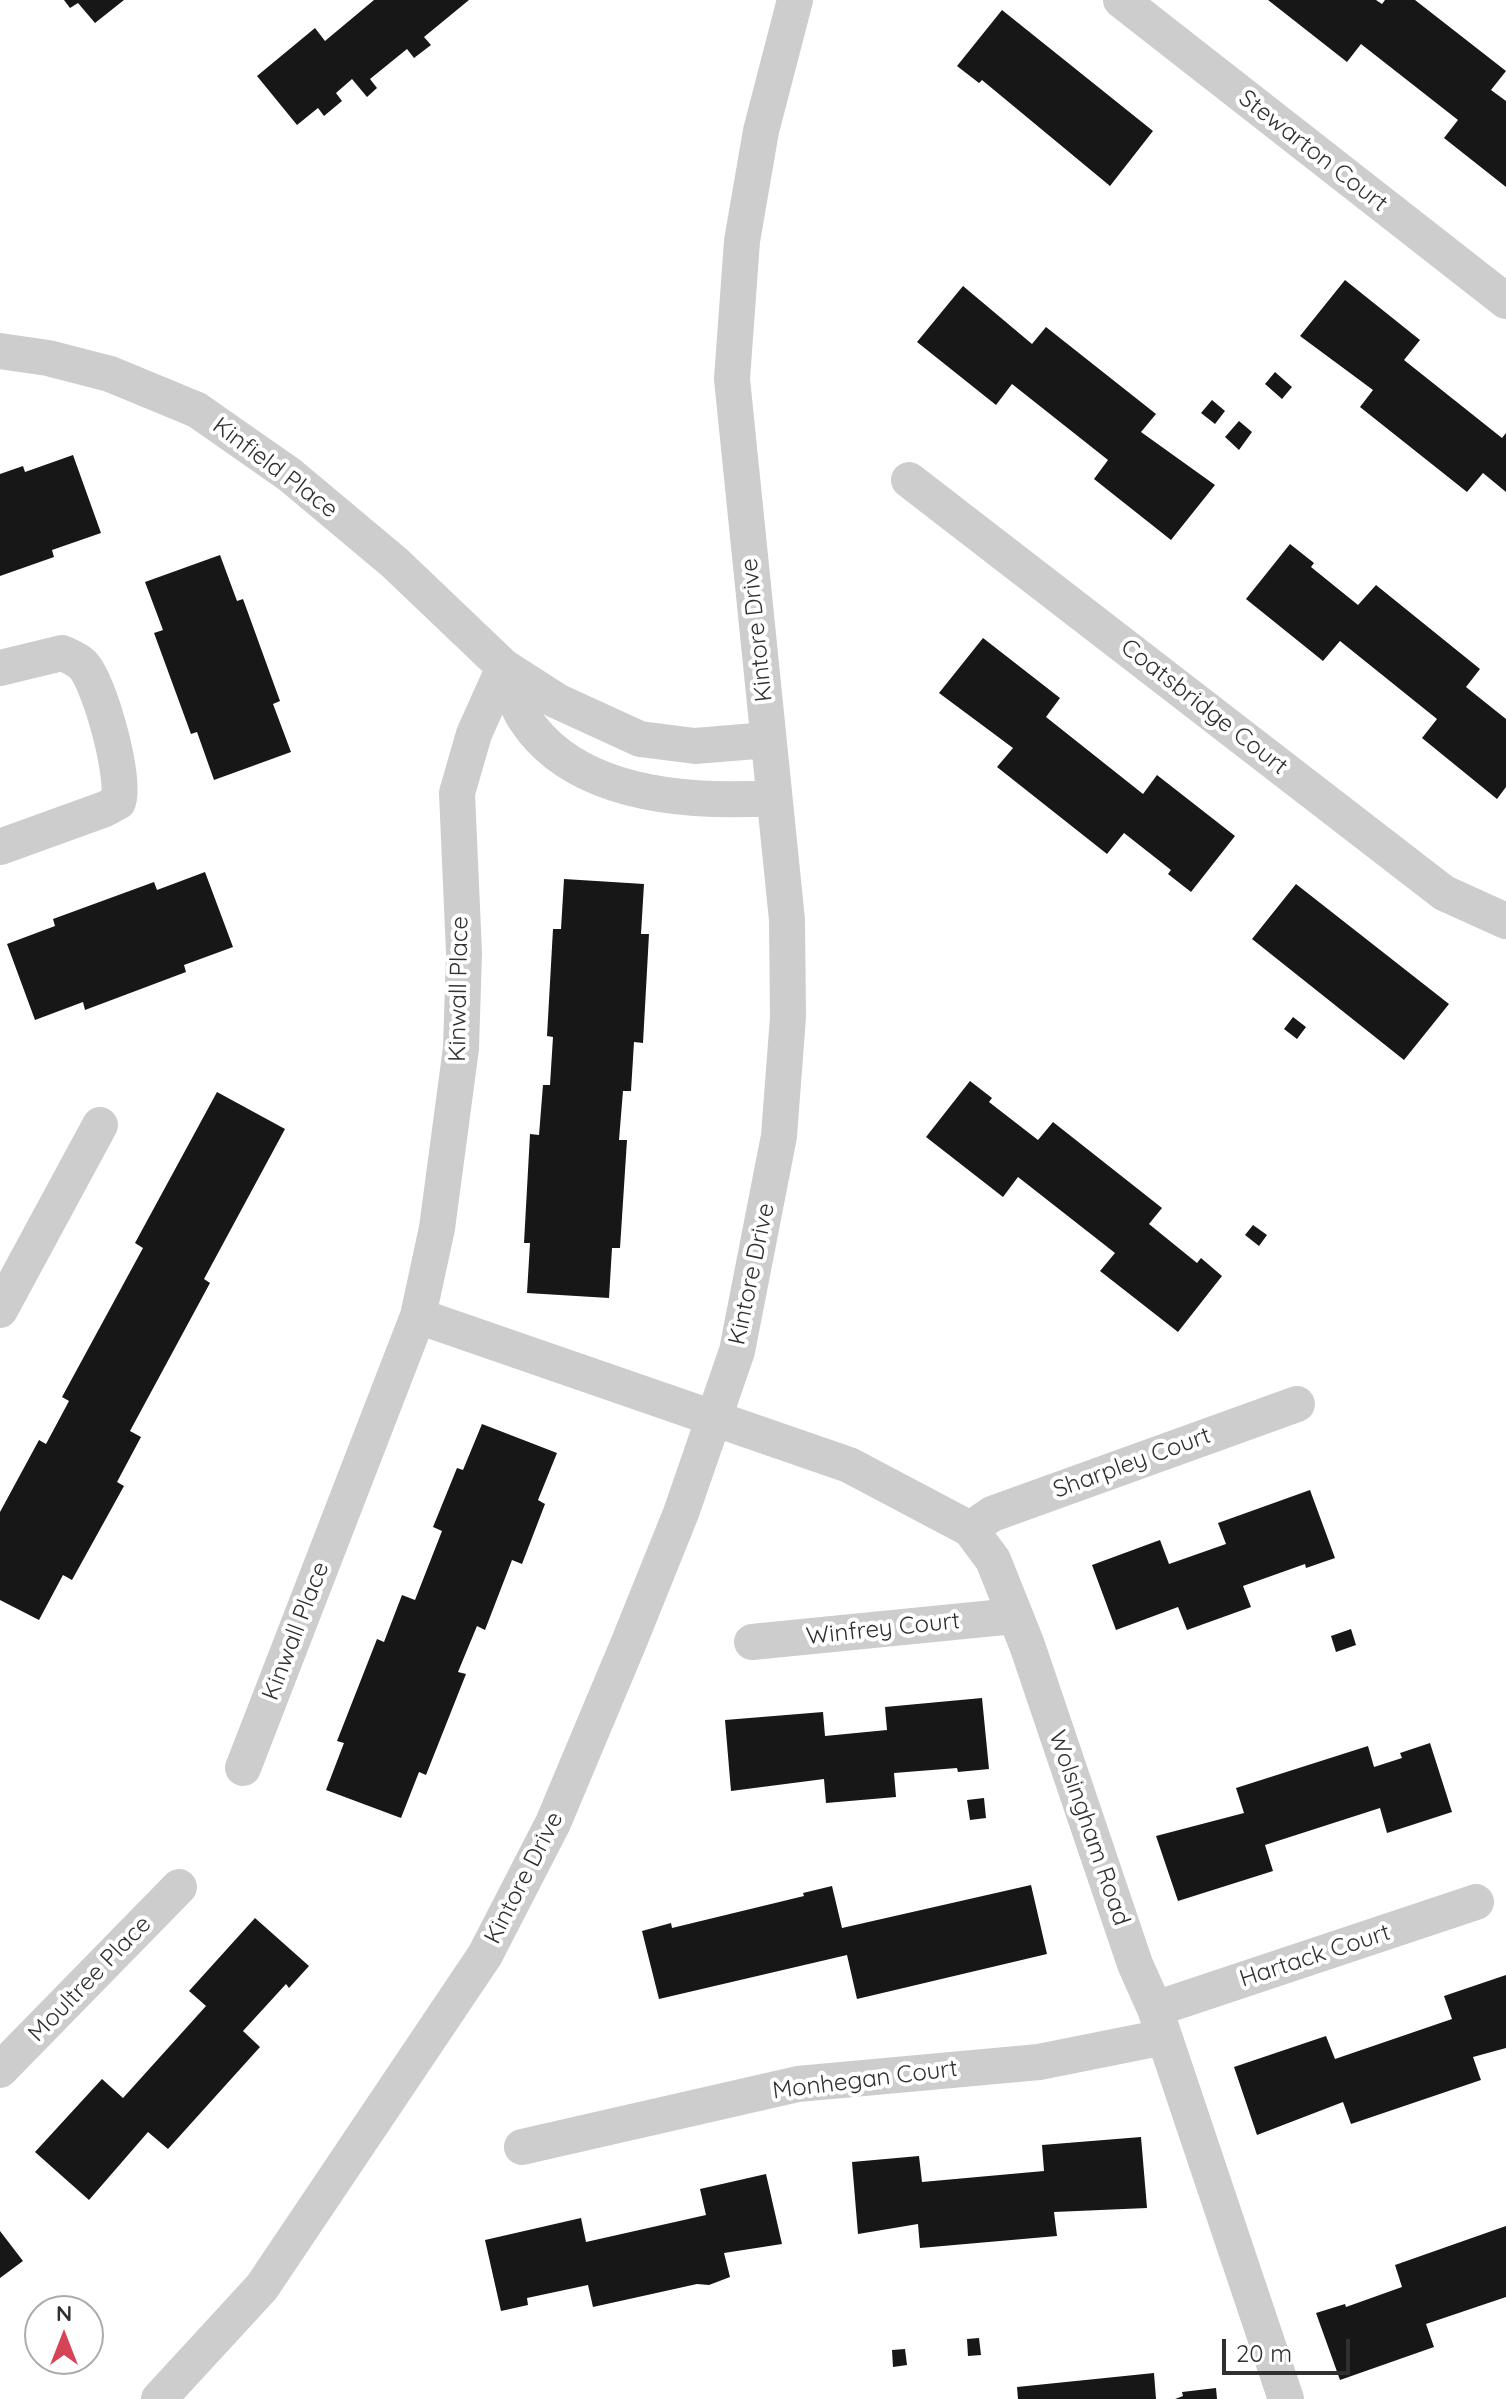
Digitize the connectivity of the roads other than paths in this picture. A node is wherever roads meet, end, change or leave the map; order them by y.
1 (795, 0) edge
2 (1121, 0) edge
3 (1506, 301) edge
4 (0, 351) edge
5 (909, 480) dead end
6 (504, 667) junction
7 (0, 668) edge
8 (768, 740) junction
9 (774, 798) junction
10 (0, 847) edge
11 (1506, 921) edge
12 (100, 1125) dead end
13 (0, 1310) edge
14 (418, 1316) junction
15 (1297, 1404) dead end
16 (715, 1416) junction
17 (970, 1529) junction
18 (1014, 1616) junction
19 (752, 1642) dead end
20 (243, 1768) dead end
21 (179, 1887) dead end
22 (1476, 1902) dead end
23 (1160, 2023) junction
24 (0, 2070) edge
25 (522, 2147) dead end
26 (159, 2399) edge
27 (1286, 2399) edge

1 - 8 street, Kintore Drive
2 - 3 street, Stewarton Court
4 - 6 street, Kinfield Place
5 - 11 street, Coatsbridge Court
6 - 8 street, Kinfield Place
6 - 9 street, Kinfield Place
6 - 14 street, Kinwall Place
7 - 10 street
8 - 9 street, Kintore Drive
9 - 16 street, Kintore Drive
12 - 13 street
14 - 16 street
14 - 20 street, Kinwall Place
15 - 17 street, Sharpley Court
16 - 17 street, Wolsingham Road
16 - 26 street, Kintore Drive
17 - 18 street, Wolsingham Road
18 - 19 street, Winfrey Court
18 - 23 street, Wolsingham Road
21 - 24 street, Moultree Place
22 - 23 street, Hartack Court
23 - 25 street, Monhegan Court
23 - 27 street, Wolsingham Road

